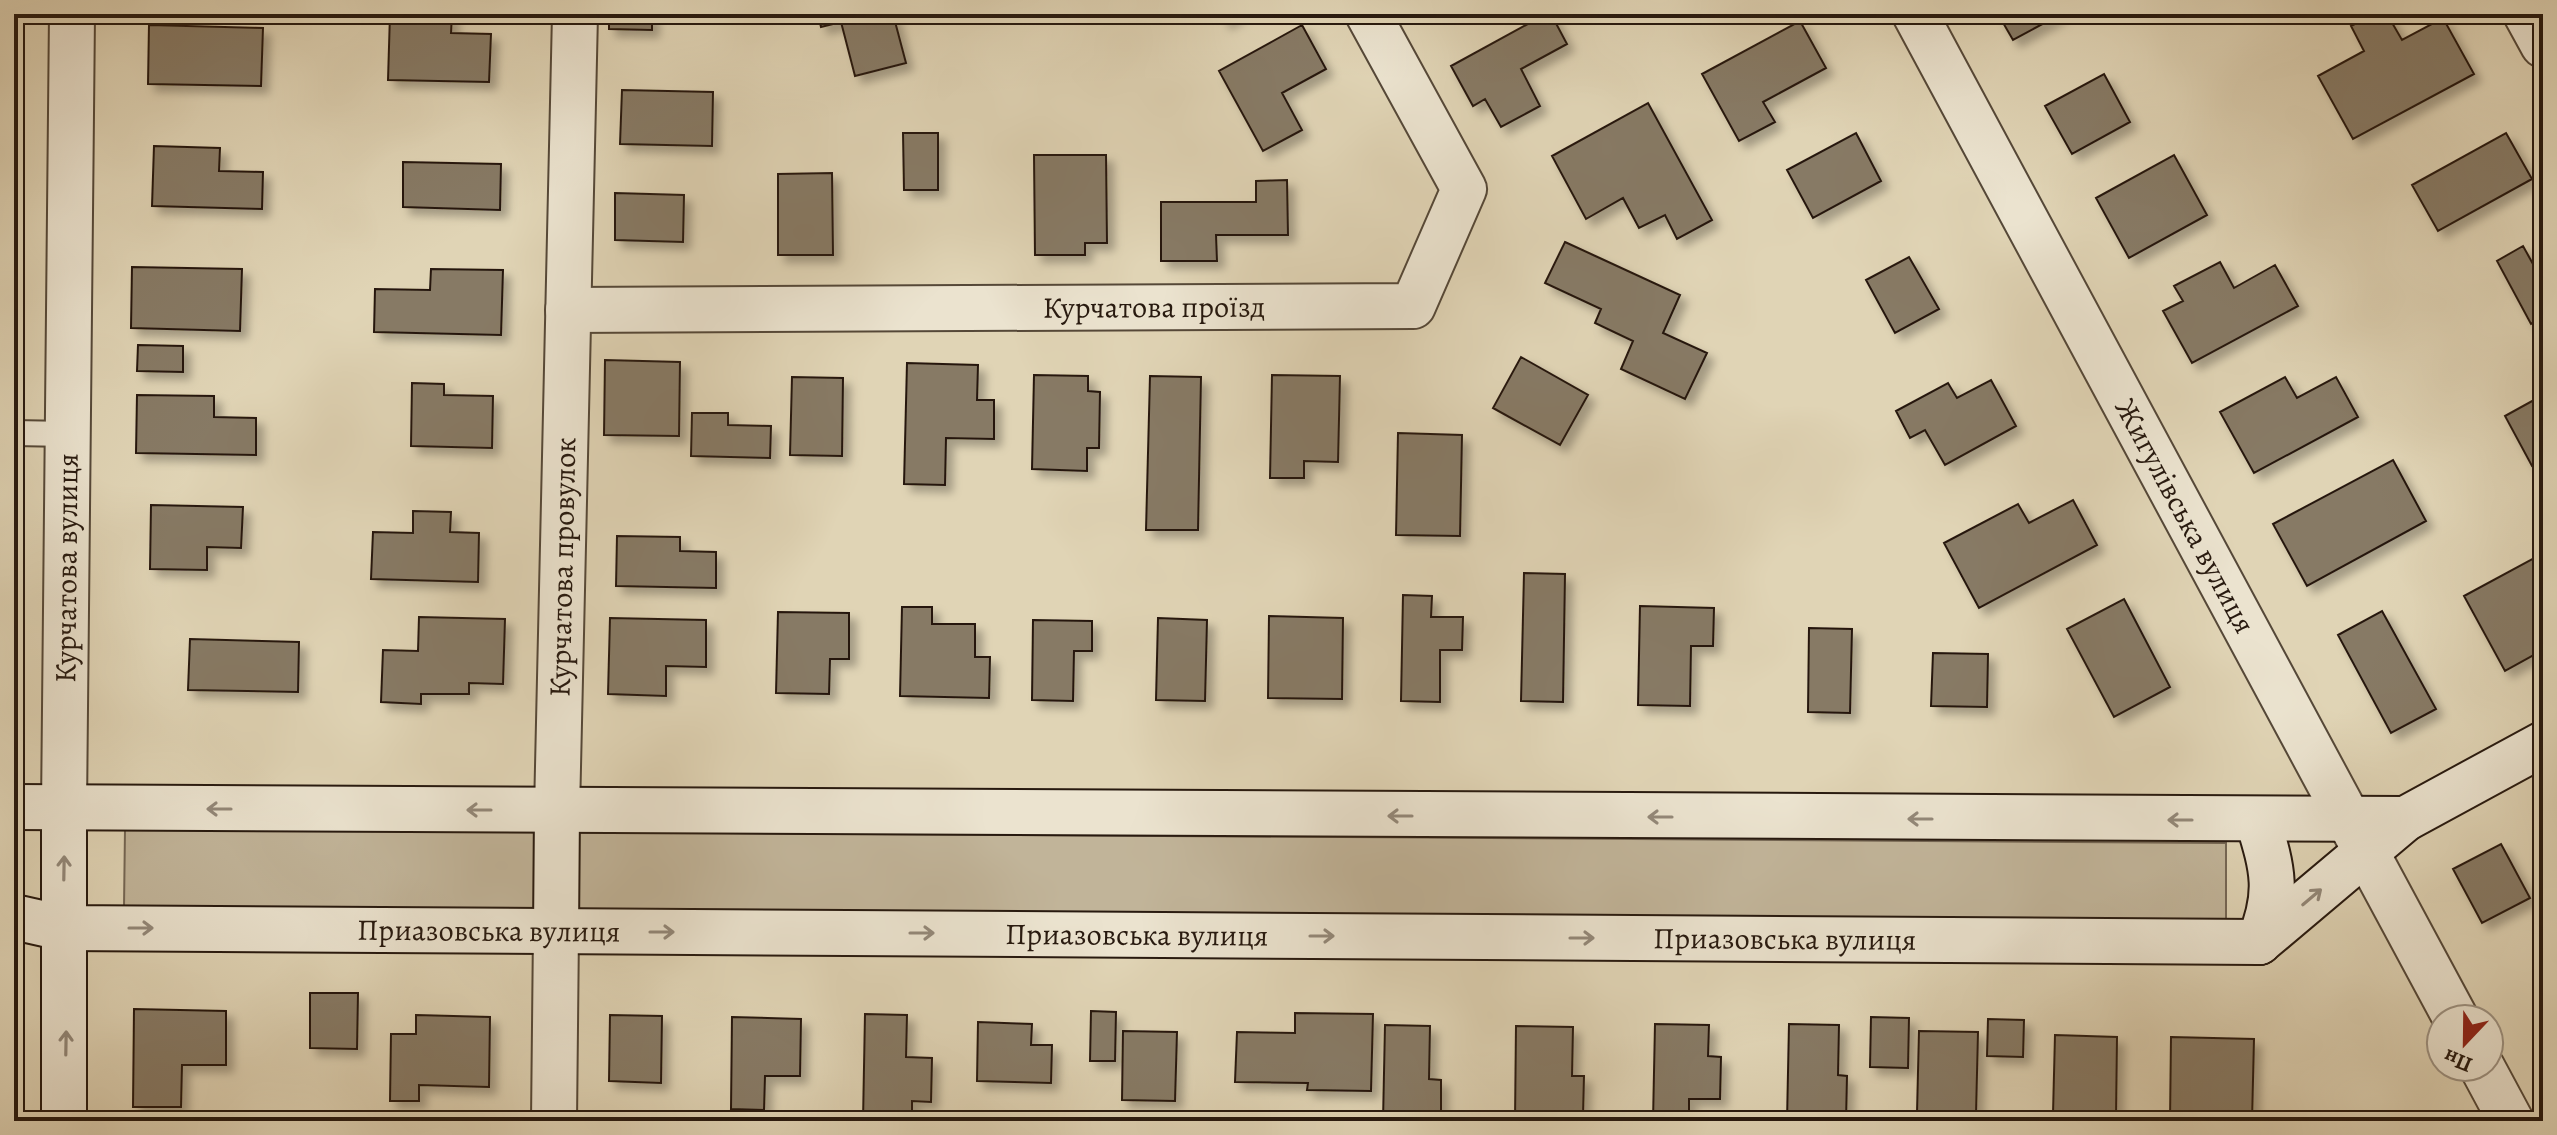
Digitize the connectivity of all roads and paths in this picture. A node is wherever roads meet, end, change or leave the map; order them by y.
1 (72, 14) edge
2 (575, 14) edge
3 (1368, 14) edge
4 (1915, 14) edge
5 (2526, 14) edge
6 (2543, 45) edge
7 (568, 310) junction
8 (14, 433) edge
9 (68, 434) junction
10 (2543, 744) edge
11 (14, 807) edge
12 (64, 808) junction
13 (557, 811) junction
14 (2258, 821) junction
15 (2356, 836) junction
16 (14, 917) edge
17 (63, 928) junction
18 (556, 931) junction
19 (2259, 942) junction
20 (2447, 1003) edge
21 (2491, 1083) edge
22 (64, 1121) edge
23 (554, 1121) edge
24 (2511, 1121) edge

1 - 9 street, Курчатова вулиця
2 - 7 street, Курчатова провулок
3 - 7 street, Курчатова проїзд
4 - 15 street, Жигулівська вулиця
5 - 6 street
7 - 13 street, Курчатова провулок
8 - 9 lane
9 - 12 street, Курчатова вулиця
10 - 15 street
11 - 12 street
13 -> 12 street
17 -> 12 street, Курчатова вулиця
14 -> 13 street
13 - 18 street, Курчатова провулок
14 - 15 street
14 - 19 street
19 -> 15 street
15 - 20 street, Жигулівська вулиця
16 - 17 street, Приазовська вулиця
17 -> 18 street, Приазовська вулиця
22 -> 17 street, Курчатова вулиця
18 -> 19 street, Приазовська вулиця
18 - 23 street, Курчатова провулок
21 - 24 street

